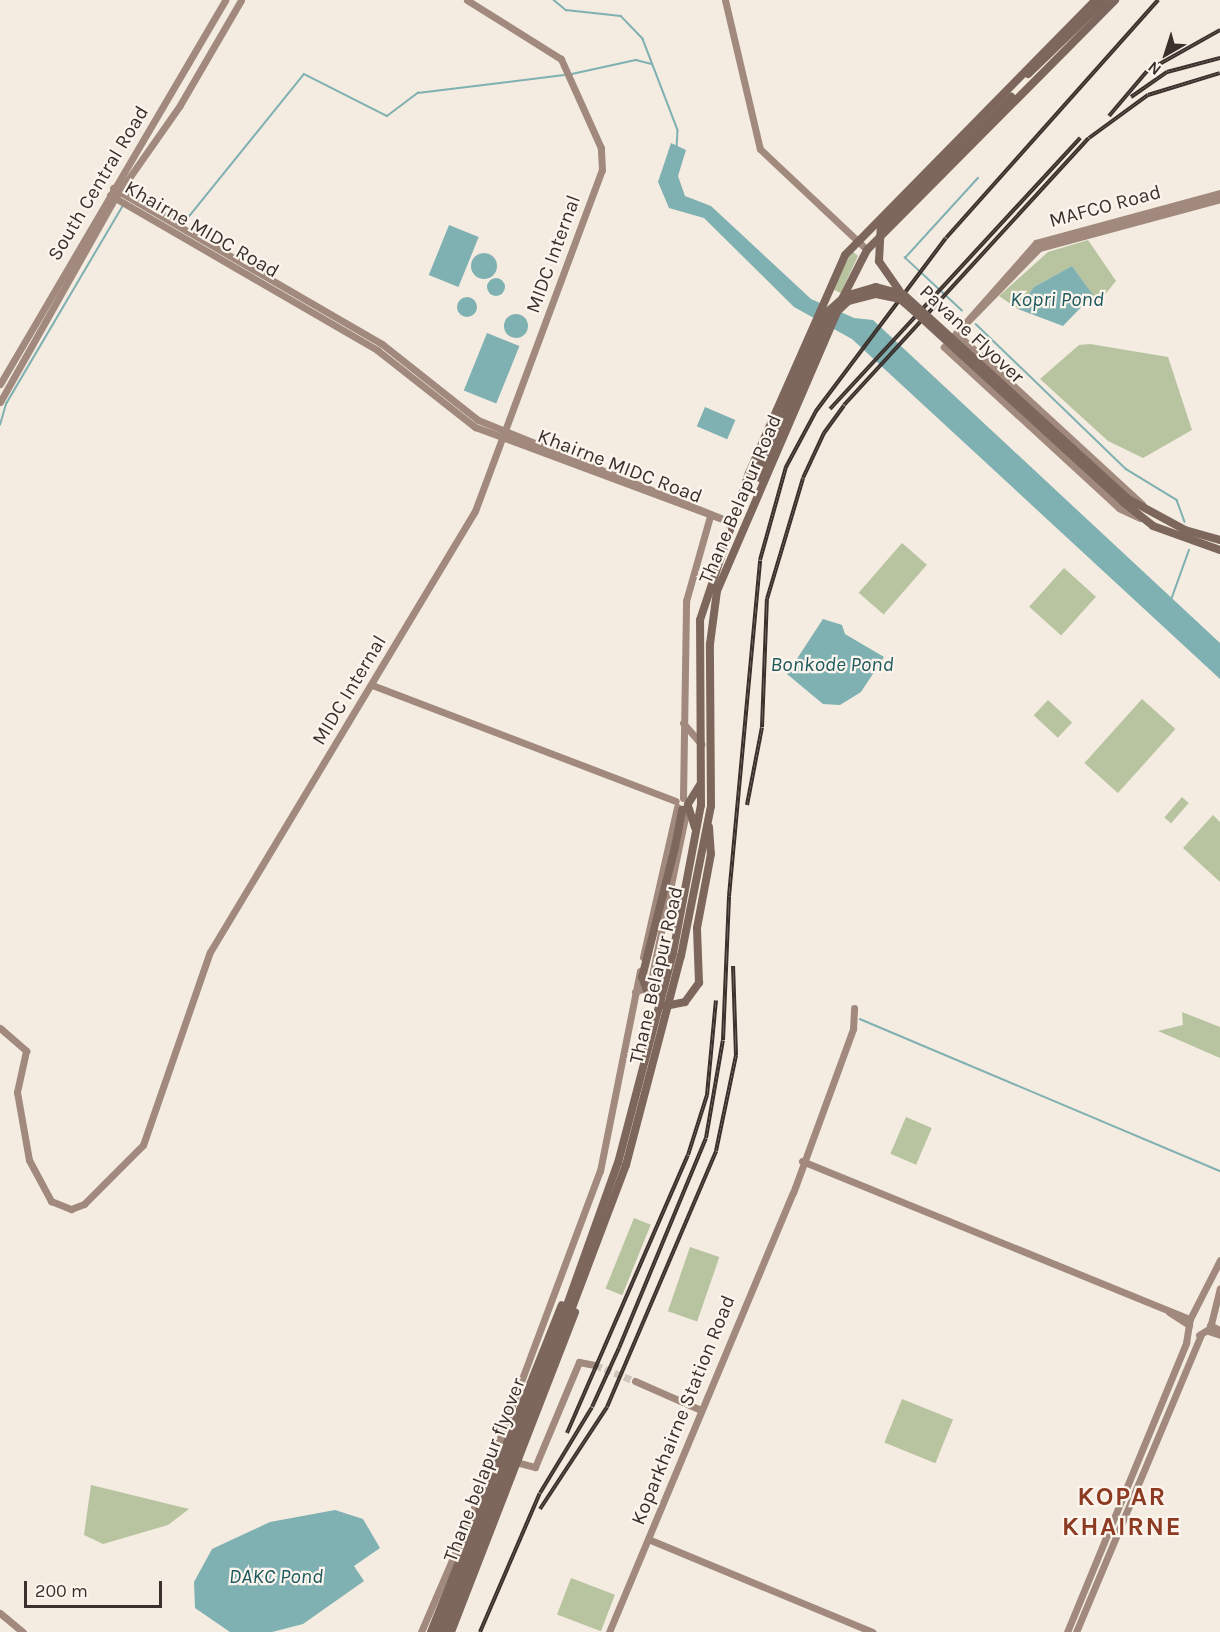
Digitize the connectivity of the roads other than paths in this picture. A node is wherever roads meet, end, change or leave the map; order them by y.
1 (225, 0) edge
2 (241, 0) edge
3 (466, 0) edge
4 (725, 0) edge
5 (1096, 0) edge
6 (1105, 0) edge
7 (1115, 0) edge
8 (1044, 66) junction
9 (1009, 95) junction
10 (114, 193) junction
11 (1220, 193) edge
12 (1220, 199) edge
13 (856, 240) junction
14 (867, 250) junction
15 (903, 294) junction
16 (963, 326) junction
17 (956, 333) junction
18 (0, 384) edge
19 (0, 402) edge
20 (503, 434) junction
21 (758, 477) junction
22 (1126, 501) junction
23 (1149, 511) junction
24 (711, 515) junction
25 (1142, 519) junction
26 (733, 523) junction
27 (742, 526) junction
28 (1220, 540) edge
29 (1220, 550) edge
30 (372, 685) junction
31 (683, 722) junction
32 (701, 744) junction
33 (701, 784) junction
34 (683, 805) junction
35 (709, 816) junction
36 (696, 830) junction
37 (635, 992) junction
38 (854, 1008) dead end
39 (0, 1028) edge
40 (802, 1161) junction
41 (1220, 1260) edge
42 (576, 1288) junction
43 (1220, 1288) edge
44 (564, 1320) junction
45 (1191, 1322) junction
46 (1207, 1328) junction
47 (1220, 1330) edge
48 (1220, 1335) edge
49 (595, 1365) dead end
50 (635, 1381) tunnel mouth
51 (701, 1410) junction
52 (490, 1458) junction
53 (499, 1461) junction
54 (517, 1467) junction
55 (648, 1539) junction
56 (0, 1613) edge
57 (23, 1632) edge
58 (421, 1632) edge
59 (431, 1632) edge
60 (438, 1632) edge
61 (444, 1632) edge
62 (451, 1632) edge
63 (609, 1632) edge
64 (873, 1632) edge
65 (1066, 1632) edge
66 (1077, 1632) edge

1 - 10 street, South Central Road
2 - 10 street, South Central Road
3 - 20 street, MIDC Internal
4 - 13 street
5 - 9 main road
6 - 8 main road
7 - 8 main road, Thane Belapur Road
8 - 9 main road
8 - 14 main road, Thane Belapur Road
9 - 13 main road, Thane Belapur Road
9 - 15 main road, bridge
10 - 18 street, South Central Road
10 - 19 street, South Central Road
10 - 20 street, Khairne MIDC Road
11 - 16 street, MAFCO Road
12 - 16 street, MAFCO Road
13 - 14 street
13 - 26 main road, Thane Belapur Road
14 - 27 main road, Thane Belapur Road
15 - 21 main road, Pavane Flyover, bridge
15 - 22 main road, Pavane Flyover, bridge
16 - 17 street, MAFCO Road
17 - 23 street
17 - 25 street, MAFCO Road
20 - 24 street, Khairne MIDC Road
20 - 30 street, MIDC Internal
21 - 22 main road, Pavane Flyover, bridge
21 - 26 main road, Pavane Flyover
21 - 27 main road, Pavane Flyover
22 - 23 main road, Pavane Flyover
22 - 25 main road, Pavane Flyover
23 - 28 main road, Pavane Flyover
24 - 26 street, Khairne MIDC Road
24 - 31 street
25 - 29 main road, Pavane Flyover
26 - 32 main road, Thane Belapur Road
27 - 35 main road, Thane Belapur Road
30 - 34 street
30 - 39 street, MIDC Internal
31 - 32 street
31 - 34 street
32 - 33 main road, Thane Belapur Road
33 - 34 main road
33 - 36 main road, Thane Belapur Road
34 - 35 main road, bridge
34 - 36 main road
34 - 37 street
34 - 37 street
35 - 42 main road, Thane Belapur Road
36 - 42 main road, Thane Belapur Road
37 - 52 street
38 - 40 street, Koparkhairne Station Road
40 - 45 street
40 - 51 street, Koparkhairne Station Road
41 - 45 street
42 - 44 main road
42 - 53 main road
42 - 54 main road
43 - 46 street
44 - 60 main road, Thane belapur flyover, bridge
44 - 61 main road, Thane belapur flyover, bridge
45 - 46 street
45 - 46 street
45 - 65 street
46 - 47 street
46 - 48 street
46 - 66 street
49 - 54 street
50 - 51 street
51 - 55 street, Koparkhairne Station Road
52 - 53 main road
52 - 58 street
53 - 54 main road
53 - 59 main road
54 - 62 main road
55 - 63 street, Koparkhairne Station Road
55 - 64 street
56 - 57 street

